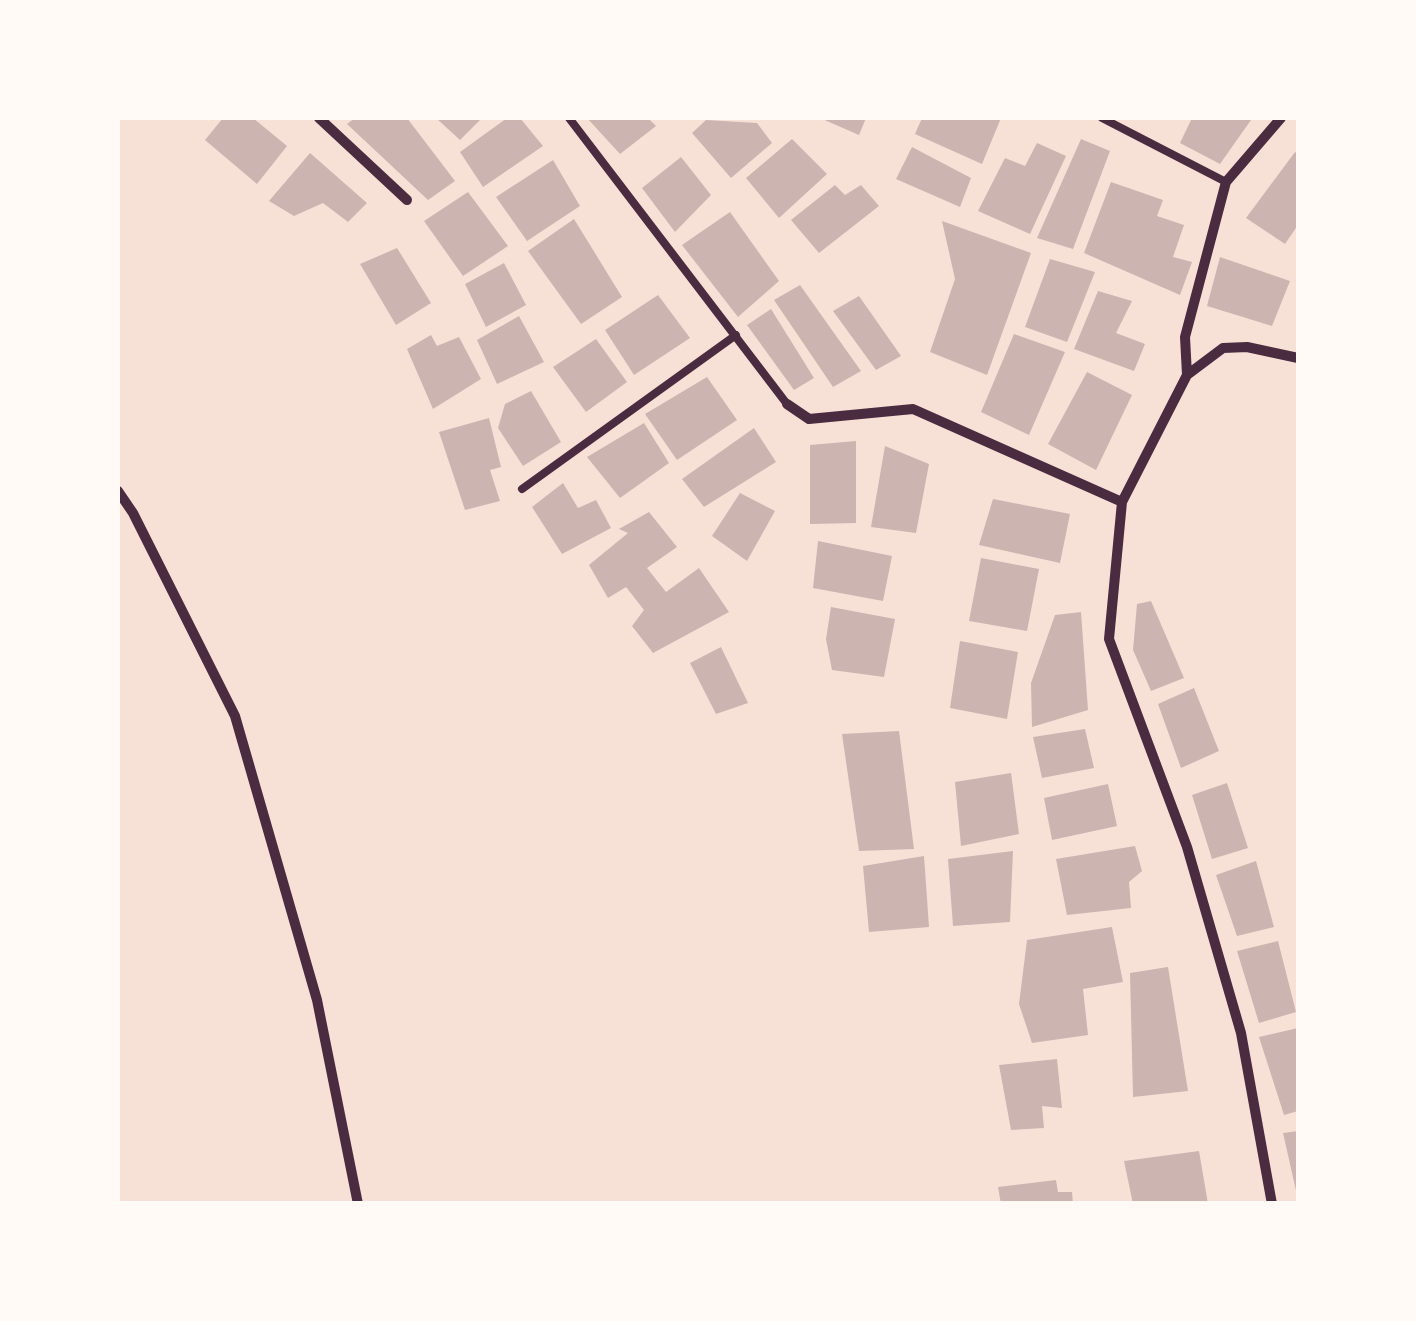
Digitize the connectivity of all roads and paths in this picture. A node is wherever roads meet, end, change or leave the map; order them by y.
1 (320, 118) edge
2 (569, 118) edge
3 (1102, 118) edge
4 (1282, 118) edge
5 (1226, 182) junction
6 (406, 200) dead end
7 (736, 335) junction
8 (1298, 358) edge
9 (1188, 375) junction
10 (787, 404) joint
11 (522, 489) dead end
12 (118, 491) edge
13 (1122, 502) junction
14 (358, 1204) edge
15 (1272, 1204) edge

1 - 6 street
2 - 7 lane
3 - 5 lane
4 - 5 street
5 - 9 street
7 - 10 lane
7 - 11 lane
8 - 9 street
9 - 13 street
10 - 13 street
12 - 14 street
13 - 15 street

